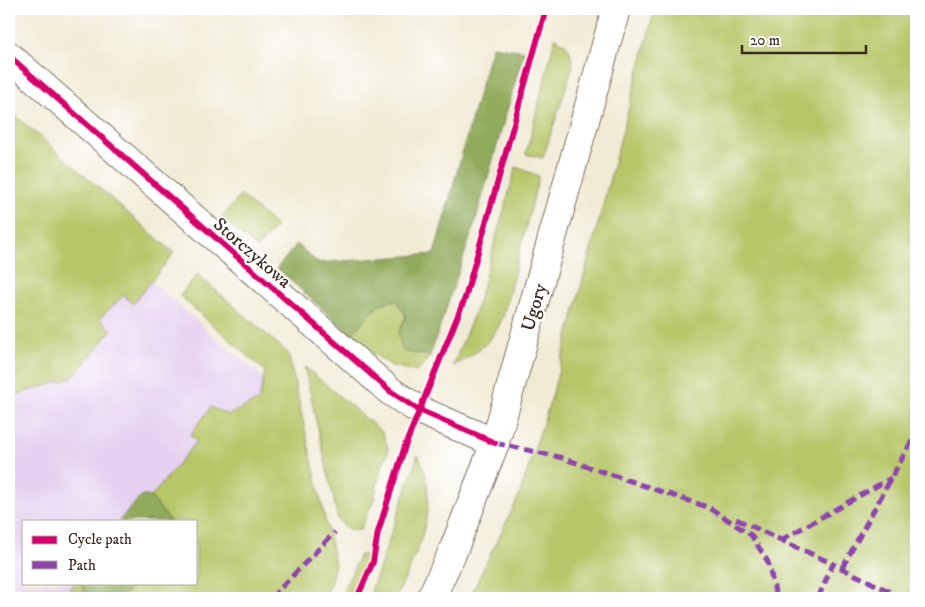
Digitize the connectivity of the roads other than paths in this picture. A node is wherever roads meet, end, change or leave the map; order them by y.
1 (616, 9) edge
2 (9, 56) edge
3 (495, 443) junction
4 (431, 598) edge

1 - 3 street, Ugory
2 - 3 street, Storczykowa
3 - 4 street, Ugory

